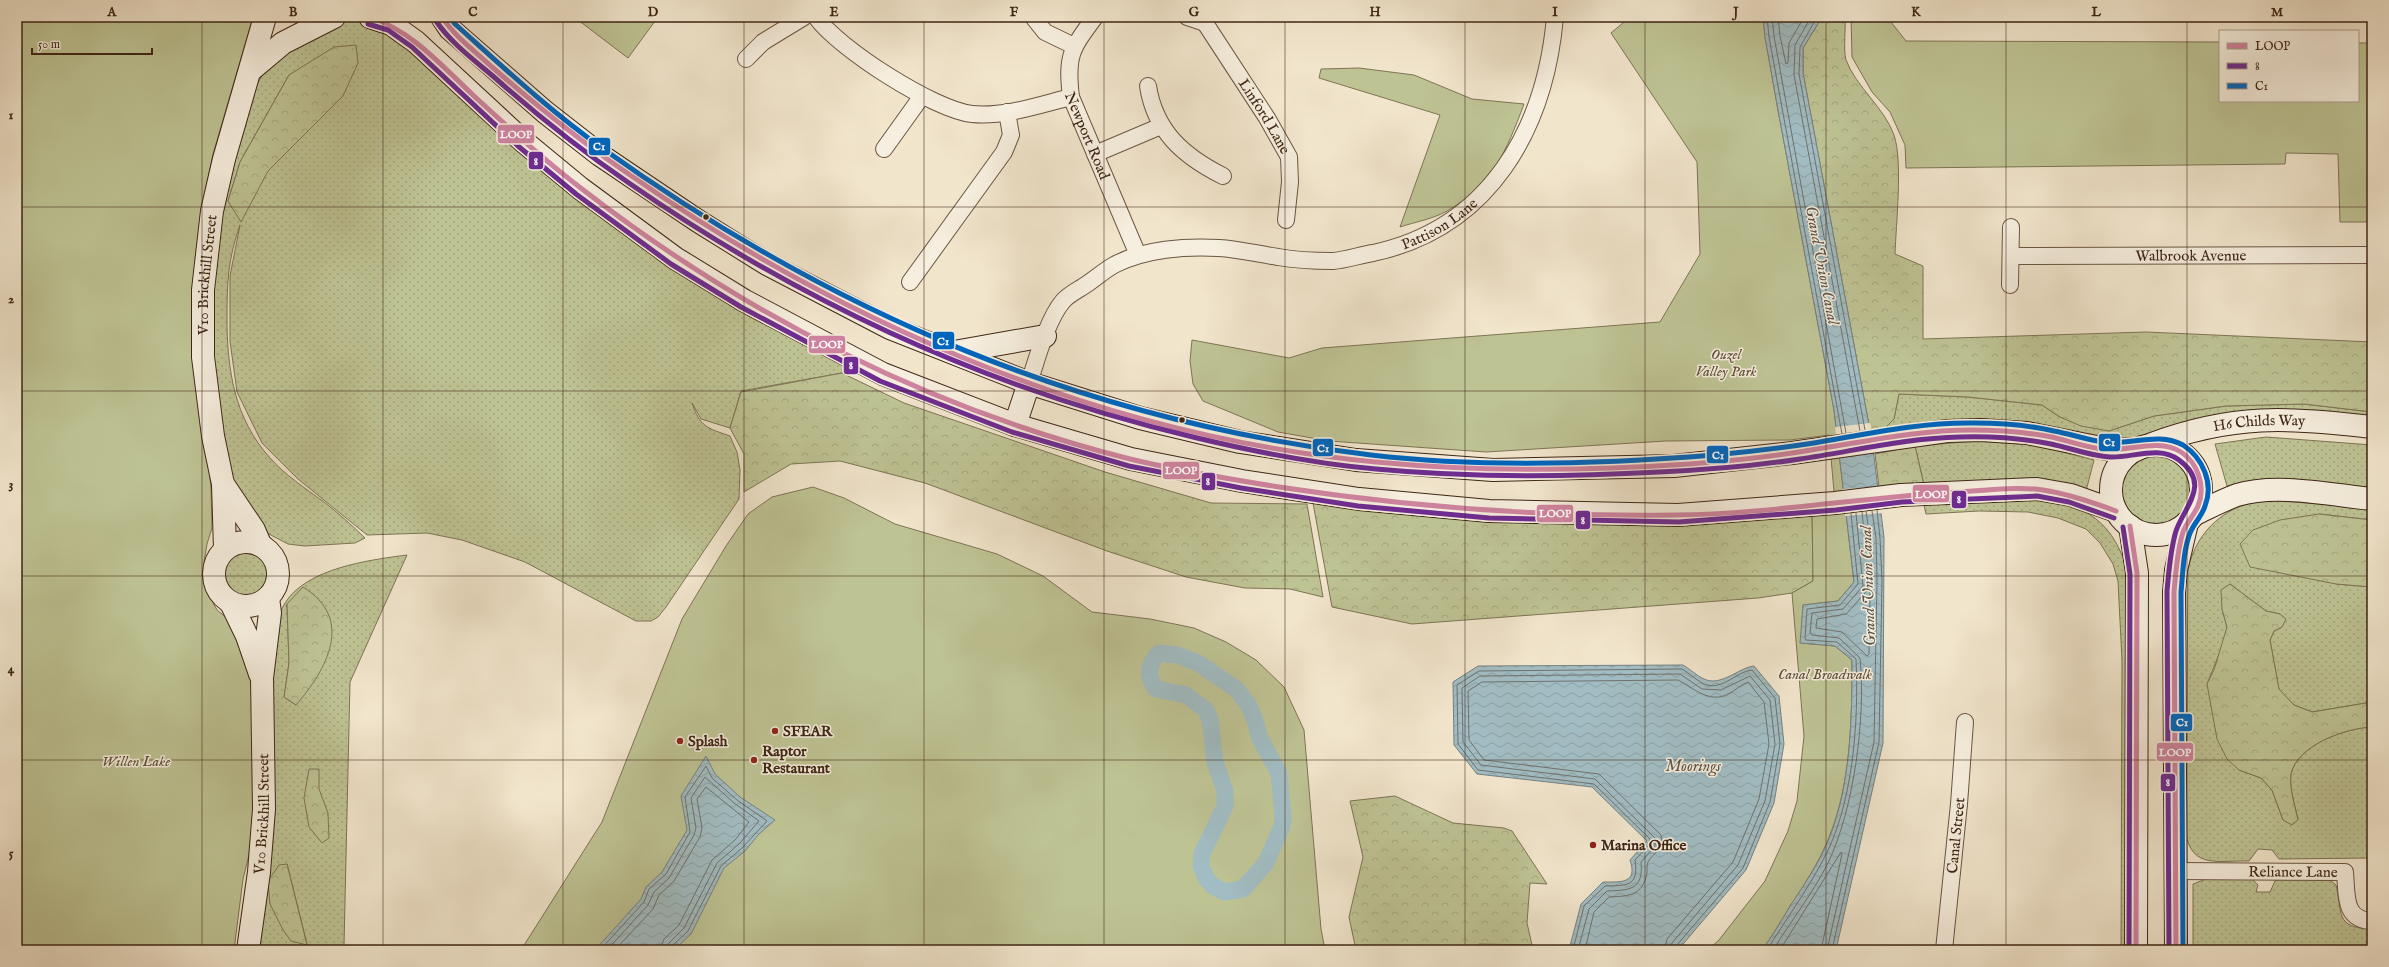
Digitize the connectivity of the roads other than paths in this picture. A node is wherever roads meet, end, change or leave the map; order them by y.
1 (265, 17) edge
2 (334, 17) edge
3 (370, 17) edge
4 (442, 17) edge
5 (804, 17) edge
6 (816, 17) edge
7 (1033, 17) edge
8 (1095, 17) edge
9 (1187, 17) edge
10 (1555, 17) edge
11 (1204, 20) edge
12 (1074, 46) junction
13 (746, 59) dead end
14 (252, 69) junction
15 (1148, 86) dead end
16 (922, 96) junction
17 (1071, 97) junction
18 (1007, 112) junction
19 (1161, 126) junction
20 (884, 149) dead end
21 (1095, 154) junction
22 (1223, 176) dead end
23 (1286, 220) dead end
24 (2011, 227) dead end
25 (1138, 255) junction
26 (2372, 255) edge
27 (2010, 256) junction
28 (910, 282) dead end
29 (2010, 285) dead end
30 (1045, 336) junction
31 (952, 352) junction
32 (1029, 383) junction
33 (1015, 425) junction
34 (2372, 427) edge
35 (2143, 447) junction
36 (223, 484) junction
37 (2372, 499) edge
38 (2191, 518) junction
39 (2123, 519) junction
40 (260, 544) junction
41 (225, 549) junction
42 (268, 598) junction
43 (231, 603) junction
44 (262, 678) junction
45 (1965, 722) dead end
46 (2175, 871) junction
47 (2372, 921) edge
48 (248, 950) edge
49 (1944, 950) edge
50 (2136, 950) edge
51 (2176, 950) edge

1 - 14 street, V10 Brickhill Street
2 - 14 street, V10 Brickhill Street
3 - 33 street
4 - 31 street, H6 Childs Way
5 - 13 street
6 - 16 street
7 - 12 street
8 - 12 street, Newport Road
9 - 11 street, Linford Lane
10 - 25 street, Pattison Lane
11 - 23 street, Linford Lane
12 - 17 street, Newport Road
14 - 36 street, V10 Brickhill Street
15 - 19 street
16 - 18 street
16 - 20 street
17 - 18 street
17 - 21 street, Newport Road
18 - 28 street
19 - 21 street
19 - 22 street
21 - 25 street, Newport Road
24 - 27 street
25 - 30 street, Pattison Lane
26 - 27 street, Walbrook Avenue
27 - 29 street
30 - 31 street
30 - 32 street, Pattison Lane
31 - 32 street, H6 Childs Way
32 - 33 street
32 - 35 street, H6 Childs Way
33 - 39 street
34 - 35 street, H6 Childs Way
35 - 38 street
35 - 39 street
36 - 40 street, V10 Brickhill Street
36 - 41 street, V10 Brickhill Street
37 - 38 street
38 - 39 street
38 - 46 street
39 - 50 street
40 - 41 street
40 - 42 street
41 - 43 street
42 - 43 street
42 - 44 street, V10 Brickhill Street
43 - 44 street, V10 Brickhill Street
44 - 48 street, V10 Brickhill Street
45 - 49 street, Canal Street
46 - 47 street, Reliance Lane
46 - 51 street

